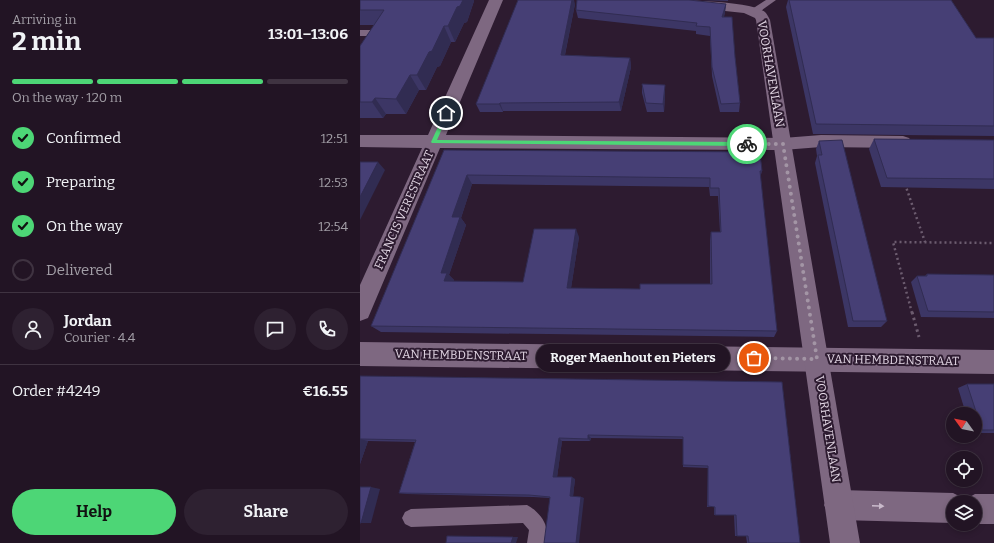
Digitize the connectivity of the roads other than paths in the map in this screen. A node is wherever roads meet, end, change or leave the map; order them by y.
1 (496, 0) edge
2 (659, 0) edge
3 (772, 0) edge
4 (755, 11) junction
5 (360, 33) edge
6 (360, 62) edge
7 (360, 141) edge
8 (434, 142) junction
9 (920, 142) edge
10 (783, 144) junction
11 (360, 311) edge
12 (360, 354) edge
13 (817, 359) junction
14 (994, 362) edge
15 (839, 504) junction
16 (946, 508) edge
17 (982, 509) edge
18 (994, 509) edge
19 (411, 518) dead end
20 (536, 543) edge
21 (845, 543) edge

1 - 8 street, FRANCIS VERESTRAAT
2 - 4 street
3 - 4 lane
4 - 10 street, VOORHAVENLAAN
5 - 6 lane
7 - 8 street
8 - 10 street
8 - 11 street, FRANCIS VERESTRAAT
9 - 10 street
10 - 13 street, VOORHAVENLAAN
12 - 13 street, VAN HEMBDENSTRAAT
13 - 14 street, VAN HEMBDENSTRAAT
13 - 15 street, VOORHAVENLAAN
15 -> 16 street
15 - 21 street, VOORHAVENLAAN
17 - 18 street
19 - 20 lane

